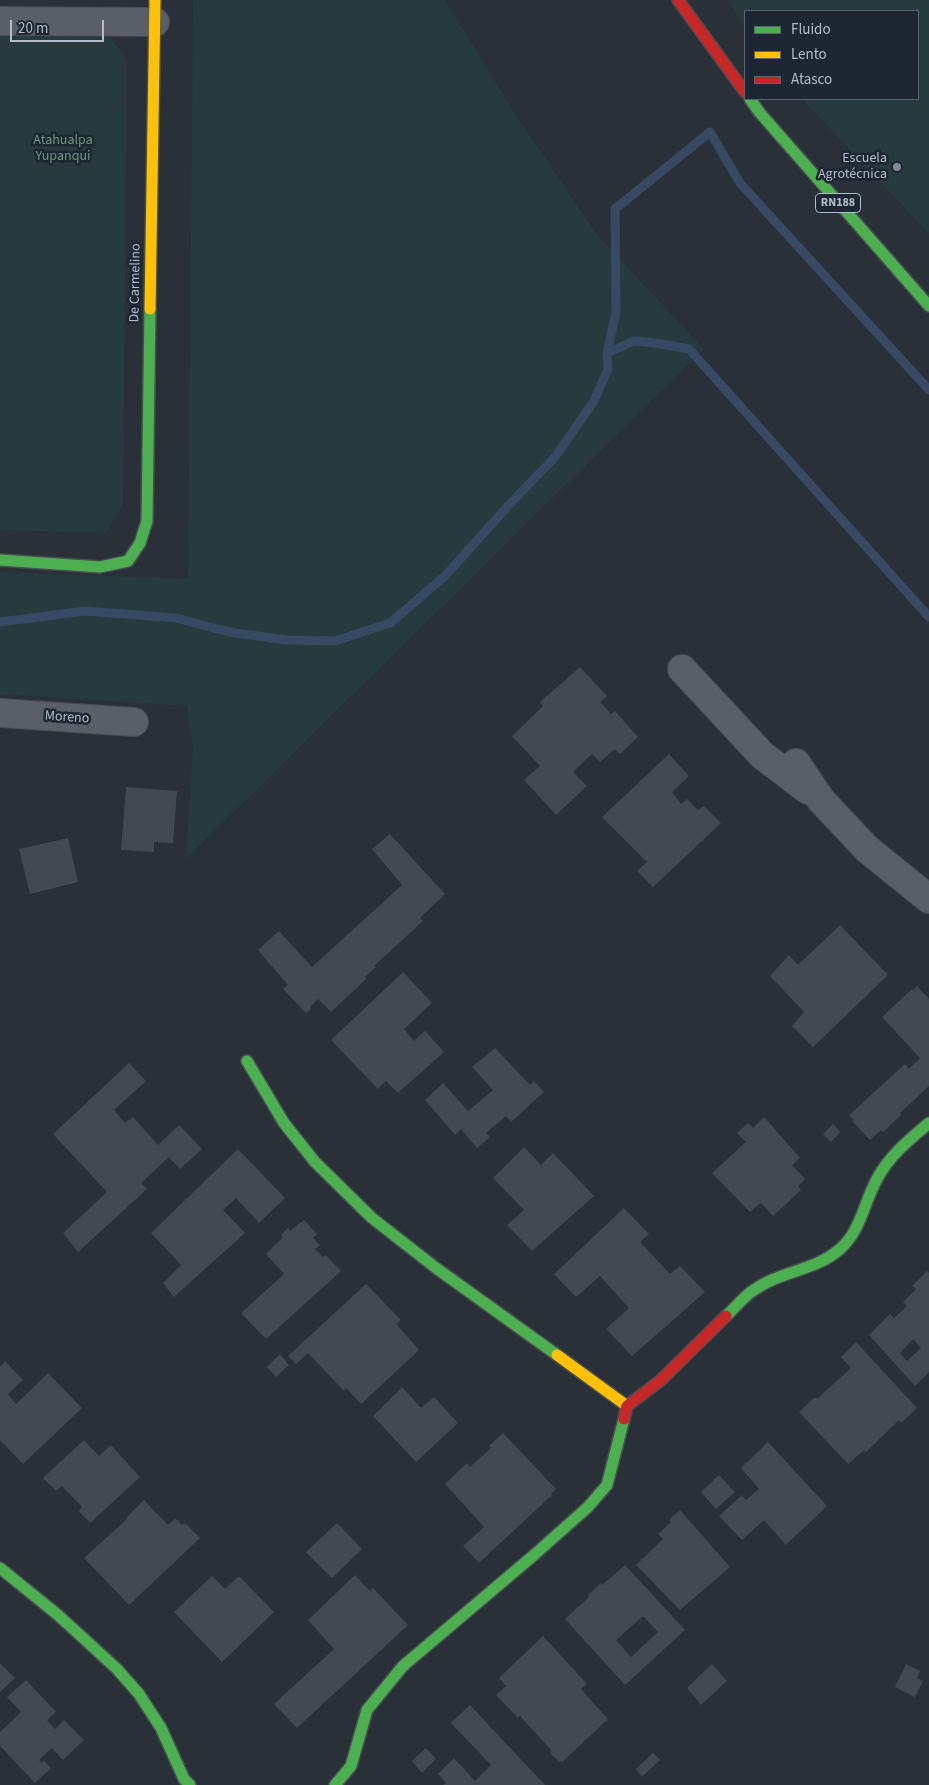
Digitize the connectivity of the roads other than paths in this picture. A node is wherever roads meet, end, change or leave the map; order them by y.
1 (678, 0) edge
2 (155, 11) edge
3 (0, 21) edge
4 (744, 91) edge
5 (751, 100) edge
6 (929, 306) edge
7 (0, 560) edge
8 (682, 669) dead end
9 (0, 713) edge
10 (134, 722) dead end
11 (796, 763) dead end
12 (821, 800) junction
13 (929, 899) edge
14 (247, 1061) dead end
15 (929, 1123) edge
16 (627, 1406) junction
17 (0, 1568) edge
18 (190, 1785) edge
19 (335, 1785) edge

1 - 4 main road
2 - 3 street
2 - 7 main road, De Carmelino
5 - 6 main road, RN188
8 - 12 street
9 - 10 street, Moreno
11 - 12 street
12 - 13 street
14 - 16 main road
15 - 16 main road
16 - 19 main road
17 - 18 main road

